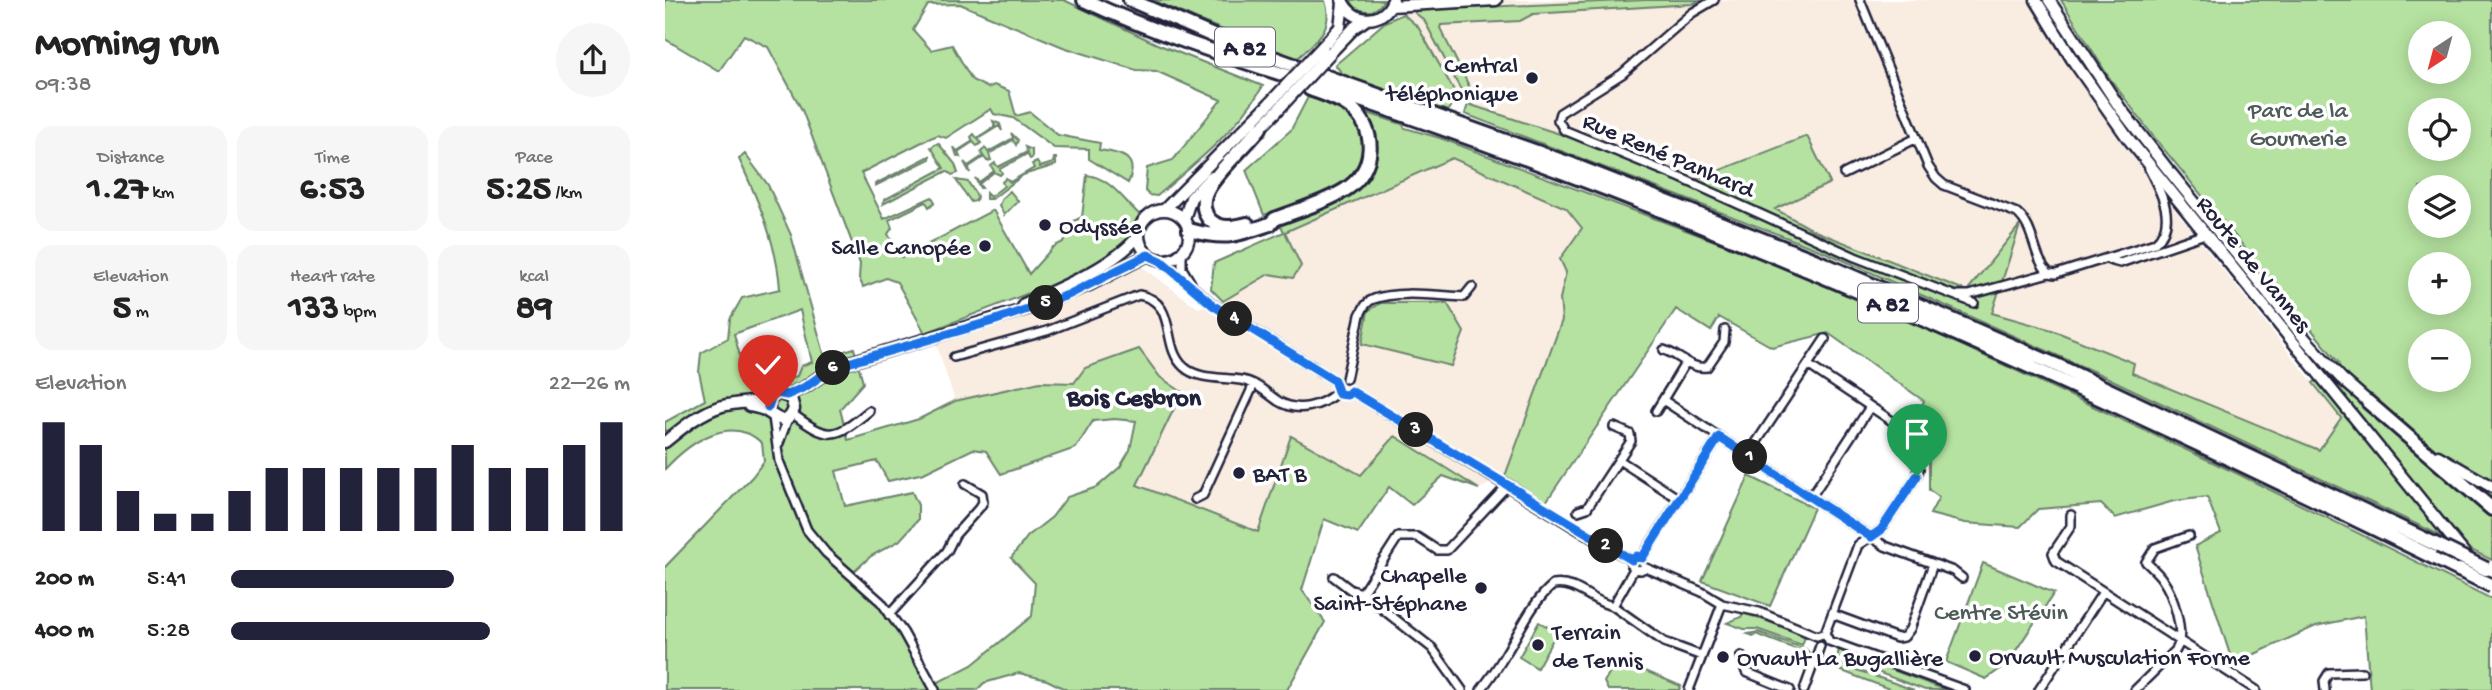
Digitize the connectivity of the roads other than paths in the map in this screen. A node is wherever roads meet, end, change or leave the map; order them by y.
1 (1084, 0) edge
2 (1130, 0) edge
3 (1496, 0) edge
4 (1714, 0) edge
5 (1860, 0) edge
6 (2036, 0) edge
7 (2049, 0) edge
8 (1342, 1) edge
9 (1392, 3) edge
10 (1367, 19) junction
11 (1328, 48) junction
12 (1299, 79) junction
13 (1272, 108) junction
14 (1260, 128) junction
15 (1917, 138) junction
16 (2140, 153) junction
17 (1844, 174) dead end
18 (1165, 209) junction
19 (1275, 219) junction
20 (1186, 225) junction
21 (2205, 234) junction
22 (1139, 235) junction
23 (1182, 253) junction
24 (1148, 255) junction
25 (1161, 261) junction
26 (2120, 262) junction
27 (2049, 273) junction
28 (1472, 287) dead end
29 (1197, 292) junction
30 (1955, 295) junction
31 (1974, 303) dead end
32 (972, 326) junction
33 (1724, 330) dead end
34 (1825, 339) dead end
35 (1664, 350) dead end
36 (954, 357) dead end
37 (1686, 362) junction
38 (1808, 365) junction
39 (1346, 379) junction
40 (1336, 382) junction
41 (1254, 384) junction
42 (805, 387) junction
43 (1351, 391) junction
44 (1337, 392) junction
45 (787, 395) junction
46 (771, 398) junction
47 (1663, 400) junction
48 (2368, 402) junction
49 (745, 405) junction
50 (1870, 407) junction
51 (870, 411) dead end
52 (1656, 411) dead end
53 (792, 413) junction
54 (771, 415) junction
55 (1614, 427) dead end
56 (1719, 437) junction
57 (665, 442) edge
58 (778, 451) junction
59 (1748, 455) junction
60 (1619, 460) junction
61 (965, 484) dead end
62 (1506, 487) junction
63 (2492, 487) edge
64 (1811, 497) junction
65 (1195, 499) dead end
66 (1679, 499) junction
67 (2492, 509) edge
68 (1578, 512) dead end
69 (2071, 515) dead end
70 (2189, 536) dead end
71 (1871, 537) junction
72 (1642, 558) junction
73 (1632, 560) junction
74 (2056, 561) junction
75 (1933, 564) junction
76 (1644, 567) junction
77 (1634, 569) junction
78 (2048, 569) dead end
79 (2489, 570) edge
80 (1334, 577) dead end
81 (1962, 578) dead end
82 (2492, 587) edge
83 (2103, 592) junction
84 (1362, 593) junction
85 (1722, 604) junction
86 (1613, 606) junction
87 (1832, 614) junction
88 (889, 615) junction
89 (1824, 637) junction
90 (2181, 642) junction
91 (1702, 656) junction
92 (1741, 656) dead end
93 (2362, 672) dead end
94 (935, 690) edge
95 (1462, 690) edge
96 (1481, 690) edge
97 (1689, 690) edge
98 (1790, 690) edge
99 (1804, 690) edge
100 (1965, 690) edge
101 (2039, 690) edge
102 (2135, 690) edge
103 (2256, 690) edge
104 (2325, 690) edge

1 - 12 highway, A 82
2 - 79 highway, A 82, bridge
3 - 9 main road
4 - 30 street, Rue René Panhard
5 - 15 street
6 - 16 main road, Route de Vannes
7 - 48 main road, Route de Vannes
8 - 10 main road
8 - 11 main road
9 - 10 main road
10 - 11 main road
11 - 13 main road, bridge
12 - 19 highway
12 - 82 highway, A 82, bridge
13 - 14 main road
13 - 18 main road
14 - 19 highway
14 - 20 main road
15 - 17 street
15 - 27 street
16 - 21 main road, Route de Vannes
16 - 26 street, Rue René Panhard
18 - 20 main road
18 - 22 main road
19 - 20 highway
20 - 23 main road
21 - 26 street, Rue René Panhard
21 - 82 main road, Route de Vannes
22 - 24 main road
22 - 32 main road
23 - 25 main road
23 - 29 street
24 - 25 main road
24 - 32 main road
25 - 29 street
26 - 27 street, Rue René Panhard
27 - 30 street, Rue René Panhard
28 - 39 street
29 - 40 street
30 - 31 street, Rue René Panhard
32 - 42 main road
33 - 37 street
34 - 38 street
35 - 37 street
36 - 41 street
37 - 47 street
38 - 50 street
38 - 59 street
39 - 40 street
39 - 43 street
40 - 44 street
41 - 44 street
41 - 65 street
42 - 45 main road
42 - 53 main road
43 - 44 street
43 - 62 street
45 - 46 main road
45 - 53 main road
46 - 49 main road
46 - 54 main road
47 - 52 street
47 - 56 street
48 - 63 main road, Route de Vannes
48 - 67 highway
49 - 54 main road
49 - 57 main road
50 - 64 street
50 - 71 street
51 - 53 street
53 - 54 main road
53 - 58 street
54 - 58 street
55 - 60 street
56 - 59 street
56 - 66 street
58 - 88 street
59 - 64 street
60 - 66 street
60 - 68 street
61 - 88 street
62 - 73 street
62 - 84 street
64 - 71 street
66 - 72 street
69 - 74 street
70 - 90 street
71 - 75 street
71 - 87 street
72 - 73 street
72 - 76 street
73 - 77 street
74 - 78 street
74 - 83 street
75 - 81 street
75 - 87 street
76 - 77 street
76 - 85 street
77 - 86 street
80 - 84 street
83 - 90 street
83 - 101 street
84 - 95 street
85 - 89 street
85 - 91 street
86 - 91 street
86 - 96 street
87 - 89 street
88 - 94 street
89 - 99 street
89 - 100 street
90 - 102 street
90 - 103 street
91 - 97 street
92 - 98 street
93 - 104 street

